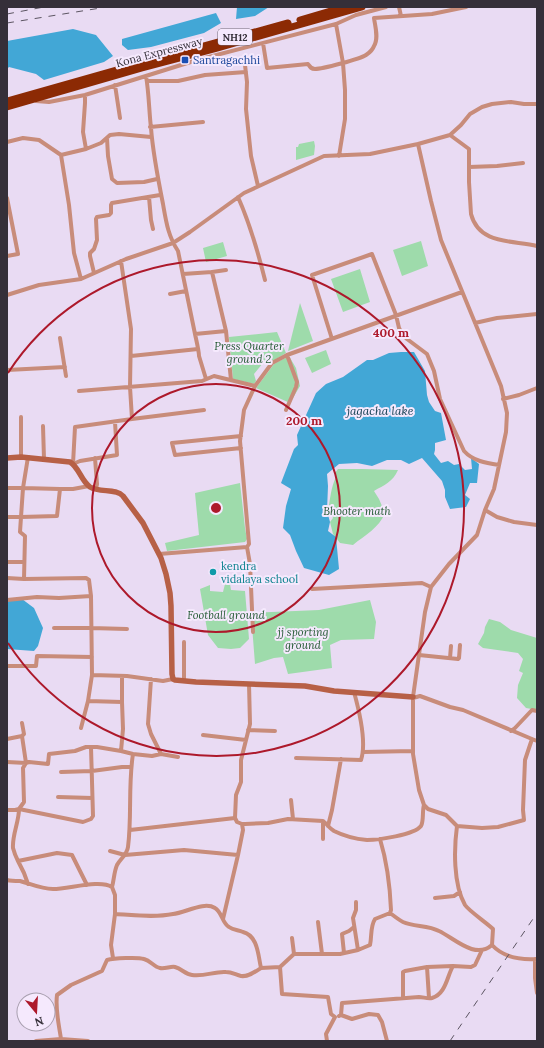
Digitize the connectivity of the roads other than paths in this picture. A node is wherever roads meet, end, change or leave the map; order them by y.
1 (344, 7) edge
2 (362, 7) edge
3 (386, 7) edge
4 (399, 7) edge
5 (466, 7) edge
6 (402, 16) junction
7 (336, 24) junction
8 (263, 42) junction
9 (343, 63) junction
10 (245, 65) dead end
11 (124, 70) junction
12 (246, 72) junction
13 (146, 76) junction
14 (147, 81) junction
15 (115, 85) junction
16 (85, 95) junction
17 (27, 101) junction
18 (7, 102) edge
19 (537, 104) edge
20 (7, 107) edge
21 (120, 118) dead end
22 (203, 122) dead end
23 (150, 127) junction
24 (450, 135) junction
25 (151, 137) junction
26 (107, 138) junction
27 (7, 142) edge
28 (418, 144) junction
29 (86, 149) junction
30 (61, 155) junction
31 (339, 156) junction
32 (523, 163) dead end
33 (469, 167) junction
34 (157, 179) junction
35 (258, 186) junction
36 (160, 195) junction
37 (148, 197) junction
38 (238, 197) junction
39 (7, 198) edge
40 (153, 229) dead end
41 (173, 243) junction
42 (537, 246) edge
43 (7, 256) edge
44 (121, 261) junction
45 (226, 270) dead end
46 (212, 272) junction
47 (94, 273) junction
48 (183, 274) junction
49 (81, 279) junction
50 (265, 280) dead end
51 (186, 291) junction
52 (462, 292) junction
53 (170, 294) dead end
54 (7, 295) edge
55 (537, 314) edge
56 (396, 315) junction
57 (475, 323) junction
58 (226, 330) junction
59 (195, 334) junction
60 (60, 338) dead end
61 (332, 339) junction
62 (198, 349) junction
63 (288, 355) junction
64 (131, 356) junction
65 (65, 367) junction
66 (7, 370) edge
67 (66, 376) dead end
68 (206, 379) junction
69 (231, 380) junction
70 (255, 386) junction
71 (130, 387) junction
72 (537, 388) edge
73 (78, 391) dead end
74 (503, 398) junction
75 (204, 410) dead end
76 (286, 410) dead end
77 (21, 418) dead end
78 (132, 420) junction
79 (115, 422) junction
80 (43, 426) dead end
81 (241, 436) junction
82 (241, 448) junction
83 (21, 457) junction
84 (7, 458) edge
85 (28, 458) junction
86 (95, 458) junction
87 (44, 459) junction
88 (73, 464) junction
89 (499, 465) junction
90 (89, 486) junction
91 (7, 488) edge
92 (23, 488) junction
93 (60, 489) junction
94 (96, 489) junction
95 (485, 510) junction
96 (7, 517) edge
97 (21, 517) junction
98 (537, 525) edge
99 (247, 547) junction
100 (159, 554) junction
101 (7, 562) edge
102 (24, 562) junction
103 (7, 578) edge
104 (24, 579) junction
105 (431, 587) junction
106 (312, 589) dead end
107 (90, 596) junction
108 (7, 600) edge
109 (54, 628) dead end
110 (91, 628) junction
111 (127, 629) dead end
112 (253, 632) dead end
113 (184, 642) dead end
114 (460, 645) dead end
115 (452, 646) dead end
116 (419, 656) junction
117 (92, 657) junction
118 (450, 658) junction
119 (7, 666) edge
120 (92, 675) junction
121 (122, 676) junction
122 (151, 679) junction
123 (173, 679) junction
124 (184, 681) junction
125 (249, 684) junction
126 (354, 692) junction
127 (413, 697) junction
128 (88, 701) junction
129 (122, 702) junction
130 (537, 711) edge
131 (22, 723) dead end
132 (81, 728) dead end
133 (248, 730) junction
134 (510, 730) junction
135 (275, 731) dead end
136 (203, 735) dead end
137 (22, 736) junction
138 (7, 739) edge
139 (532, 739) junction
140 (246, 740) junction
141 (537, 741) edge
142 (91, 747) junction
143 (121, 751) junction
144 (413, 751) junction
145 (363, 752) junction
146 (134, 754) junction
147 (160, 754) junction
148 (178, 757) dead end
149 (296, 758) dead end
150 (341, 759) junction
151 (7, 762) edge
152 (26, 763) junction
153 (131, 767) junction
154 (92, 771) junction
155 (61, 772) dead end
156 (58, 796) dead end
157 (92, 798) junction
158 (291, 800) dead end
159 (424, 805) junction
160 (19, 809) junction
161 (7, 810) edge
162 (235, 818) junction
163 (293, 819) junction
164 (323, 821) junction
165 (242, 824) junction
166 (328, 826) junction
167 (457, 826) junction
168 (130, 830) junction
169 (323, 839) dead end
170 (380, 839) junction
171 (110, 851) dead end
172 (125, 855) junction
173 (238, 855) junction
174 (18, 861) junction
175 (7, 880) edge
176 (28, 884) junction
177 (87, 885) junction
178 (112, 887) junction
179 (460, 892) junction
180 (435, 898) dead end
181 (356, 902) dead end
182 (390, 913) junction
183 (115, 914) junction
184 (223, 919) junction
185 (318, 922) dead end
186 (354, 927) junction
187 (292, 938) dead end
188 (492, 945) junction
189 (358, 950) junction
190 (482, 950) junction
191 (344, 953) junction
192 (294, 954) junction
193 (322, 954) junction
194 (113, 958) junction
195 (536, 959) edge
196 (453, 966) junction
197 (280, 967) junction
198 (427, 967) junction
199 (261, 968) junction
200 (537, 993) edge
201 (403, 998) junction
202 (429, 998) junction
203 (341, 1015) junction
204 (335, 1017) junction
205 (61, 1039) junction
206 (36, 1041) edge
207 (88, 1041) edge
208 (327, 1041) edge
209 (387, 1041) edge

1 - 11 highway, Kona Expressway / NH12
2 - 11 highway, Kona Expressway / NH12
3 - 7 street
4 - 6 street
5 - 6 street
6 - 9 street
7 - 8 street
7 - 9 street
8 - 9 street
8 - 13 street
9 - 31 street
10 - 12 street
11 - 17 highway, Kona Expressway / NH12
11 - 18 highway, Kona Expressway / NH12
12 - 14 street
12 - 35 street
13 - 14 street
13 - 15 street
14 - 23 street
15 - 16 street
15 - 21 street
16 - 17 street
16 - 29 street
17 - 20 highway, Kona Expressway / NH12
19 - 24 street
22 - 23 street
23 - 25 street
24 - 28 street
24 - 33 street
25 - 26 street
25 - 34 street
26 - 29 street
26 - 34 street
27 - 30 street
28 - 31 street
28 - 52 street
29 - 30 street
30 - 49 street
31 - 35 street
32 - 33 street
33 - 42 street
34 - 36 street
35 - 38 street
36 - 37 street
36 - 41 street
37 - 40 street
37 - 47 street
38 - 41 street
38 - 50 street
39 - 43 street
41 - 44 street
41 - 48 street
44 - 47 street
44 - 64 street
45 - 46 street
46 - 48 street
46 - 58 street
47 - 49 street
48 - 51 street
49 - 54 street
51 - 53 street
51 - 59 street
52 - 56 street
52 - 57 street
55 - 57 street
56 - 61 street
56 - 61 street
56 - 89 street
57 - 74 street
58 - 59 street
58 - 69 street
59 - 62 street
60 - 65 street
61 - 63 street
62 - 64 street
62 - 68 street
63 - 70 street
63 - 76 street
64 - 71 street
65 - 66 street
65 - 67 street
68 - 69 street
68 - 71 street
69 - 70 street
70 - 81 street
71 - 73 street
71 - 78 street
72 - 74 street
74 - 89 street
75 - 78 street
77 - 83 street
78 - 79 street
79 - 86 street
79 - 88 street
80 - 87 street
81 - 82 street
81 - 82 street
82 - 99 street
83 - 84 main road
83 - 85 main road
85 - 87 main road
85 - 92 street
86 - 88 street
86 - 94 street
87 - 88 main road
88 - 90 main road
89 - 95 street
90 - 93 street
90 - 94 main road
91 - 92 street
92 - 93 street
92 - 97 street
93 - 97 street
94 - 100 main road
95 - 98 street
95 - 105 street
96 - 97 street
97 - 102 street
99 - 100 street
99 - 112 street
100 - 123 main road
101 - 102 street
102 - 104 street
103 - 104 street
104 - 107 street
105 - 106 street
105 - 116 street
107 - 108 street
107 - 110 street
109 - 110 street
110 - 111 street
110 - 117 street
113 - 124 street
114 - 118 street
115 - 118 street
116 - 118 street
116 - 127 street
117 - 119 street
117 - 120 street
120 - 121 street
120 - 128 street
121 - 122 street
121 - 129 street
122 - 123 street
122 - 147 street
123 - 124 main road
124 - 125 main road
125 - 126 main road
125 - 133 street
126 - 127 main road
126 - 145 street
127 - 134 street
127 - 144 street
128 - 129 street
128 - 132 street
129 - 143 street
130 - 134 street
131 - 137 street
133 - 135 street
133 - 140 street
134 - 139 street
136 - 140 street
137 - 138 street
137 - 152 street
139 - 141 street
139 - 167 street
140 - 162 street
142 - 143 street
142 - 152 street
142 - 154 street
143 - 146 street
144 - 145 street
144 - 159 street
145 - 150 street
146 - 147 street
146 - 153 street
147 - 148 street
149 - 150 street
150 - 166 street
151 - 152 street
152 - 160 street
153 - 154 street
153 - 168 street
154 - 155 street
154 - 157 street
156 - 157 street
157 - 160 street
158 - 163 street
159 - 167 street
159 - 170 street
160 - 161 street
160 - 174 street
162 - 165 street
162 - 168 street
163 - 164 street
163 - 165 street
164 - 166 street
164 - 169 street
165 - 173 street
166 - 170 street
167 - 179 street
168 - 172 street
170 - 182 street
171 - 172 street
172 - 173 street
172 - 178 street
173 - 184 street
174 - 176 street
174 - 177 street
175 - 176 street
176 - 177 street
177 - 178 street
178 - 183 street
179 - 180 street
179 - 188 street
181 - 186 street
182 - 189 street
182 - 190 street
183 - 184 street
183 - 194 street
184 - 199 street
185 - 193 street
186 - 189 street
186 - 191 street
187 - 192 street
188 - 190 street
188 - 195 street
189 - 191 street
190 - 196 street
191 - 193 street
192 - 193 street
192 - 197 street
194 - 199 street
194 - 205 street
195 - 200 street
196 - 198 street
196 - 202 street
197 - 199 street
197 - 204 street
198 - 201 street
198 - 202 street
201 - 202 street
201 - 203 street
203 - 204 street
203 - 209 street
204 - 208 street
205 - 206 street
205 - 207 street

